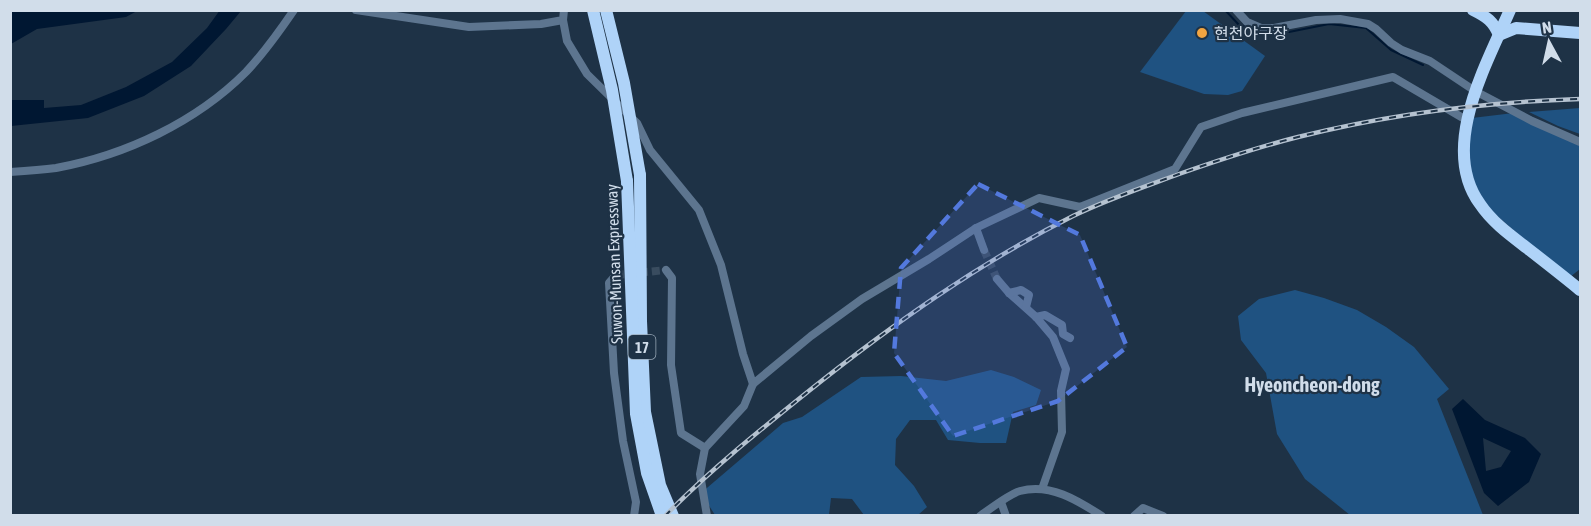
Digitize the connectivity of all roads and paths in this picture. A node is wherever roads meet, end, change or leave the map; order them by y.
1 (294, 10) edge
2 (357, 10) edge
3 (593, 10) edge
4 (606, 10) edge
5 (1236, 10) edge
6 (1473, 10) edge
7 (1510, 10) edge
8 (563, 15) edge
9 (1581, 33) edge
10 (1499, 35) junction
11 (1475, 91) junction
12 (1468, 121) junction
13 (1581, 142) edge
14 (10, 172) edge
15 (976, 228) junction
16 (984, 250) tunnel mouth
17 (666, 270) dead end
18 (616, 275) dead end
19 (997, 279) tunnel mouth
20 (1581, 290) edge
21 (1036, 317) junction
22 (1070, 338) dead end
23 (753, 384) junction
24 (705, 448) junction
25 (1042, 489) junction
26 (1001, 502) junction
27 (634, 516) edge
28 (662, 516) edge
29 (673, 516) edge
30 (706, 516) edge
31 (980, 516) edge
32 (1006, 516) edge
33 (1102, 516) edge
34 (1134, 516) edge
35 (1163, 516) edge

1 - 14 street
2 - 8 street
3 - 28 highway, Suwon-Munsan Expressway / 17, bridge
4 - 29 highway, Suwon-Munsan Expressway / 17, bridge
5 - 11 street
6 - 10 highway
7 - 10 highway
8 - 23 street
9 - 10 highway
10 - 11 highway
11 - 12 highway
11 - 13 street
12 - 15 street
12 - 20 highway
15 - 16 street
15 - 23 street
17 - 24 street
18 - 27 street
19 - 21 street
21 - 22 street
21 - 25 street
23 - 24 street
24 - 30 street
25 - 26 street
25 - 33 street
26 - 31 street
26 - 32 street
34 - 35 street

